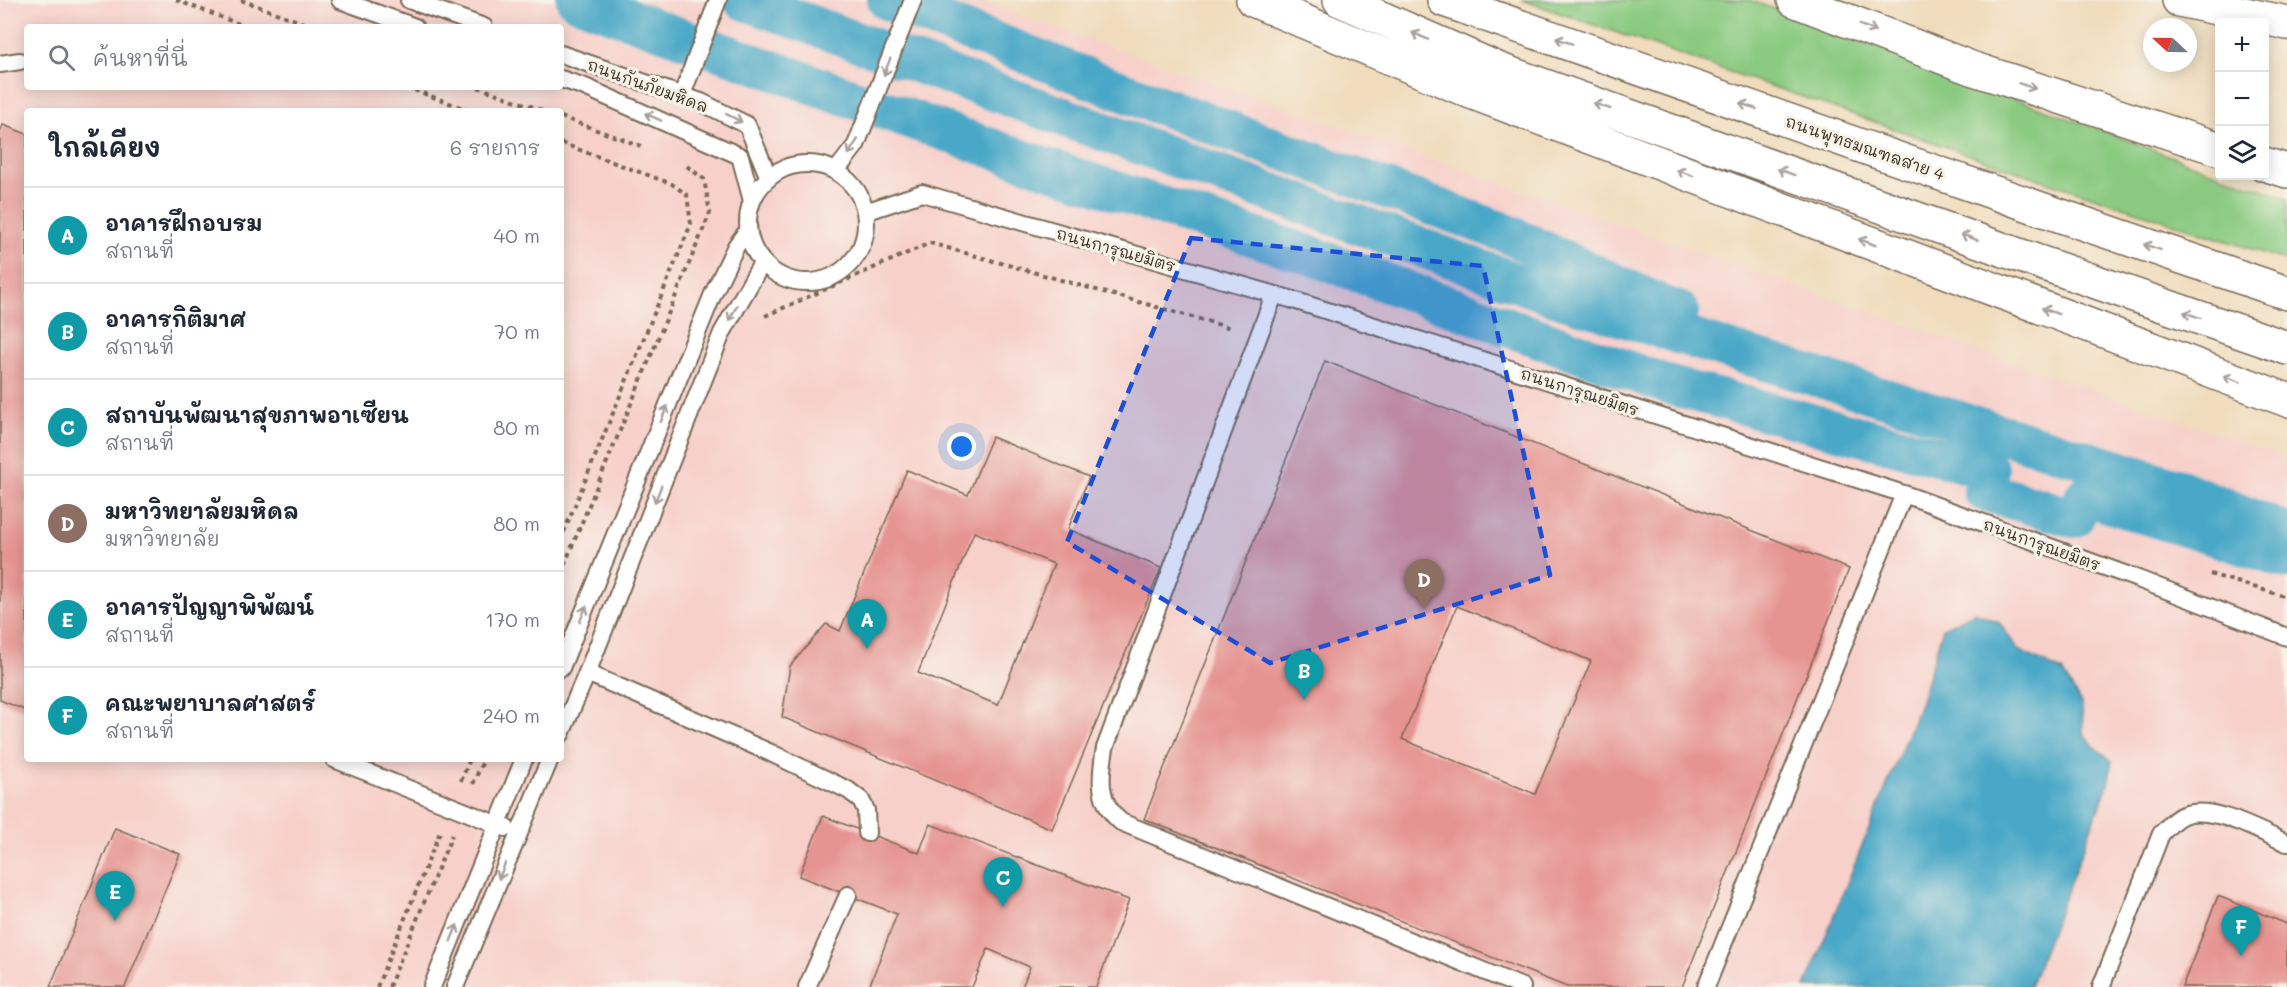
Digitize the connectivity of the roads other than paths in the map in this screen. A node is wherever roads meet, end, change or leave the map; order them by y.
1 (340, 0) edge
2 (409, 0) edge
3 (718, 0) edge
4 (1254, 0) edge
5 (1340, 0) edge
6 (1444, 0) edge
7 (1794, 0) edge
8 (2179, 0) edge
9 (910, 7) edge
10 (2287, 23) edge
11 (408, 24) edge
12 (476, 24) edge
13 (564, 55) edge
14 (20, 61) dead end
15 (0, 64) edge
16 (564, 80) edge
17 (682, 95) junction
18 (2215, 147) edge
19 (2269, 165) edge
20 (836, 171) junction
21 (2287, 171) edge
22 (769, 178) junction
23 (752, 201) junction
24 (865, 212) junction
25 (748, 230) junction
26 (762, 263) junction
27 (2287, 293) edge
28 (1274, 295) junction
29 (2287, 348) edge
30 (2287, 400) edge
31 (1904, 494) junction
32 (2287, 637) edge
33 (564, 661) edge
34 (587, 673) junction
35 (564, 727) edge
36 (342, 762) edge
37 (523, 762) edge
38 (549, 762) edge
39 (498, 825) junction
40 (518, 833) junction
41 (867, 833) dead end
42 (2287, 843) edge
43 (848, 895) dead end
44 (432, 987) edge
45 (455, 987) edge
46 (807, 987) edge
47 (1522, 987) edge
48 (1706, 987) edge
49 (2101, 987) edge

1 - 11 lane
2 - 12 lane
3 - 17 lane
30 -> 4 main road
29 -> 5 main road
27 -> 6 main road, ถนนพุทธมณฑลสาย 4
7 -> 18 main road
8 - 10 main road
9 -> 20 lane
13 - 17 lane, ถนนกันภัยมหิดล
14 - 15 lane
23 -> 16 lane, ถนนกันภัยมหิดล
17 -> 22 lane, ถนนกันภัยมหิดล
19 - 21 main road
20 - 22 lane
20 - 24 lane
22 - 23 lane
23 - 25 lane
24 - 26 lane
24 - 28 lane, ถนนการุณยมิตร
25 - 26 lane
33 -> 25 lane
26 -> 34 lane
28 - 31 lane, ถนนการุณยมิตร
28 - 47 lane
31 - 32 lane, ถนนการุณยมิตร
31 - 48 lane
34 - 35 lane
34 - 41 lane
36 - 39 lane
37 - 39 lane
38 - 40 lane
39 - 40 lane
44 -> 39 lane
40 -> 45 lane
42 - 49 lane
43 - 46 lane

